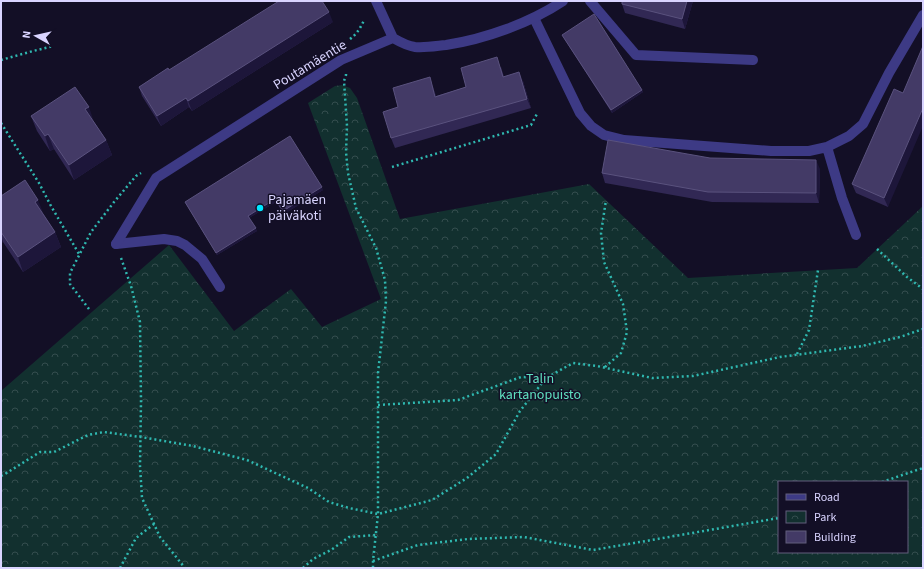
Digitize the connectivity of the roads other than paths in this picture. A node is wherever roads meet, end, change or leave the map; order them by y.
1 (376, 1) edge
2 (564, 1) edge
3 (590, 1) edge
4 (923, 15) edge
5 (534, 18) junction
6 (393, 38) junction
7 (753, 60) dead end
8 (828, 148) junction
9 (856, 234) dead end
10 (220, 286) dead end

1 - 6 street
2 - 5 street
3 - 7 street
4 - 8 street
5 - 6 street
5 - 8 street
6 - 10 street, Poutamäentie
8 - 9 street

